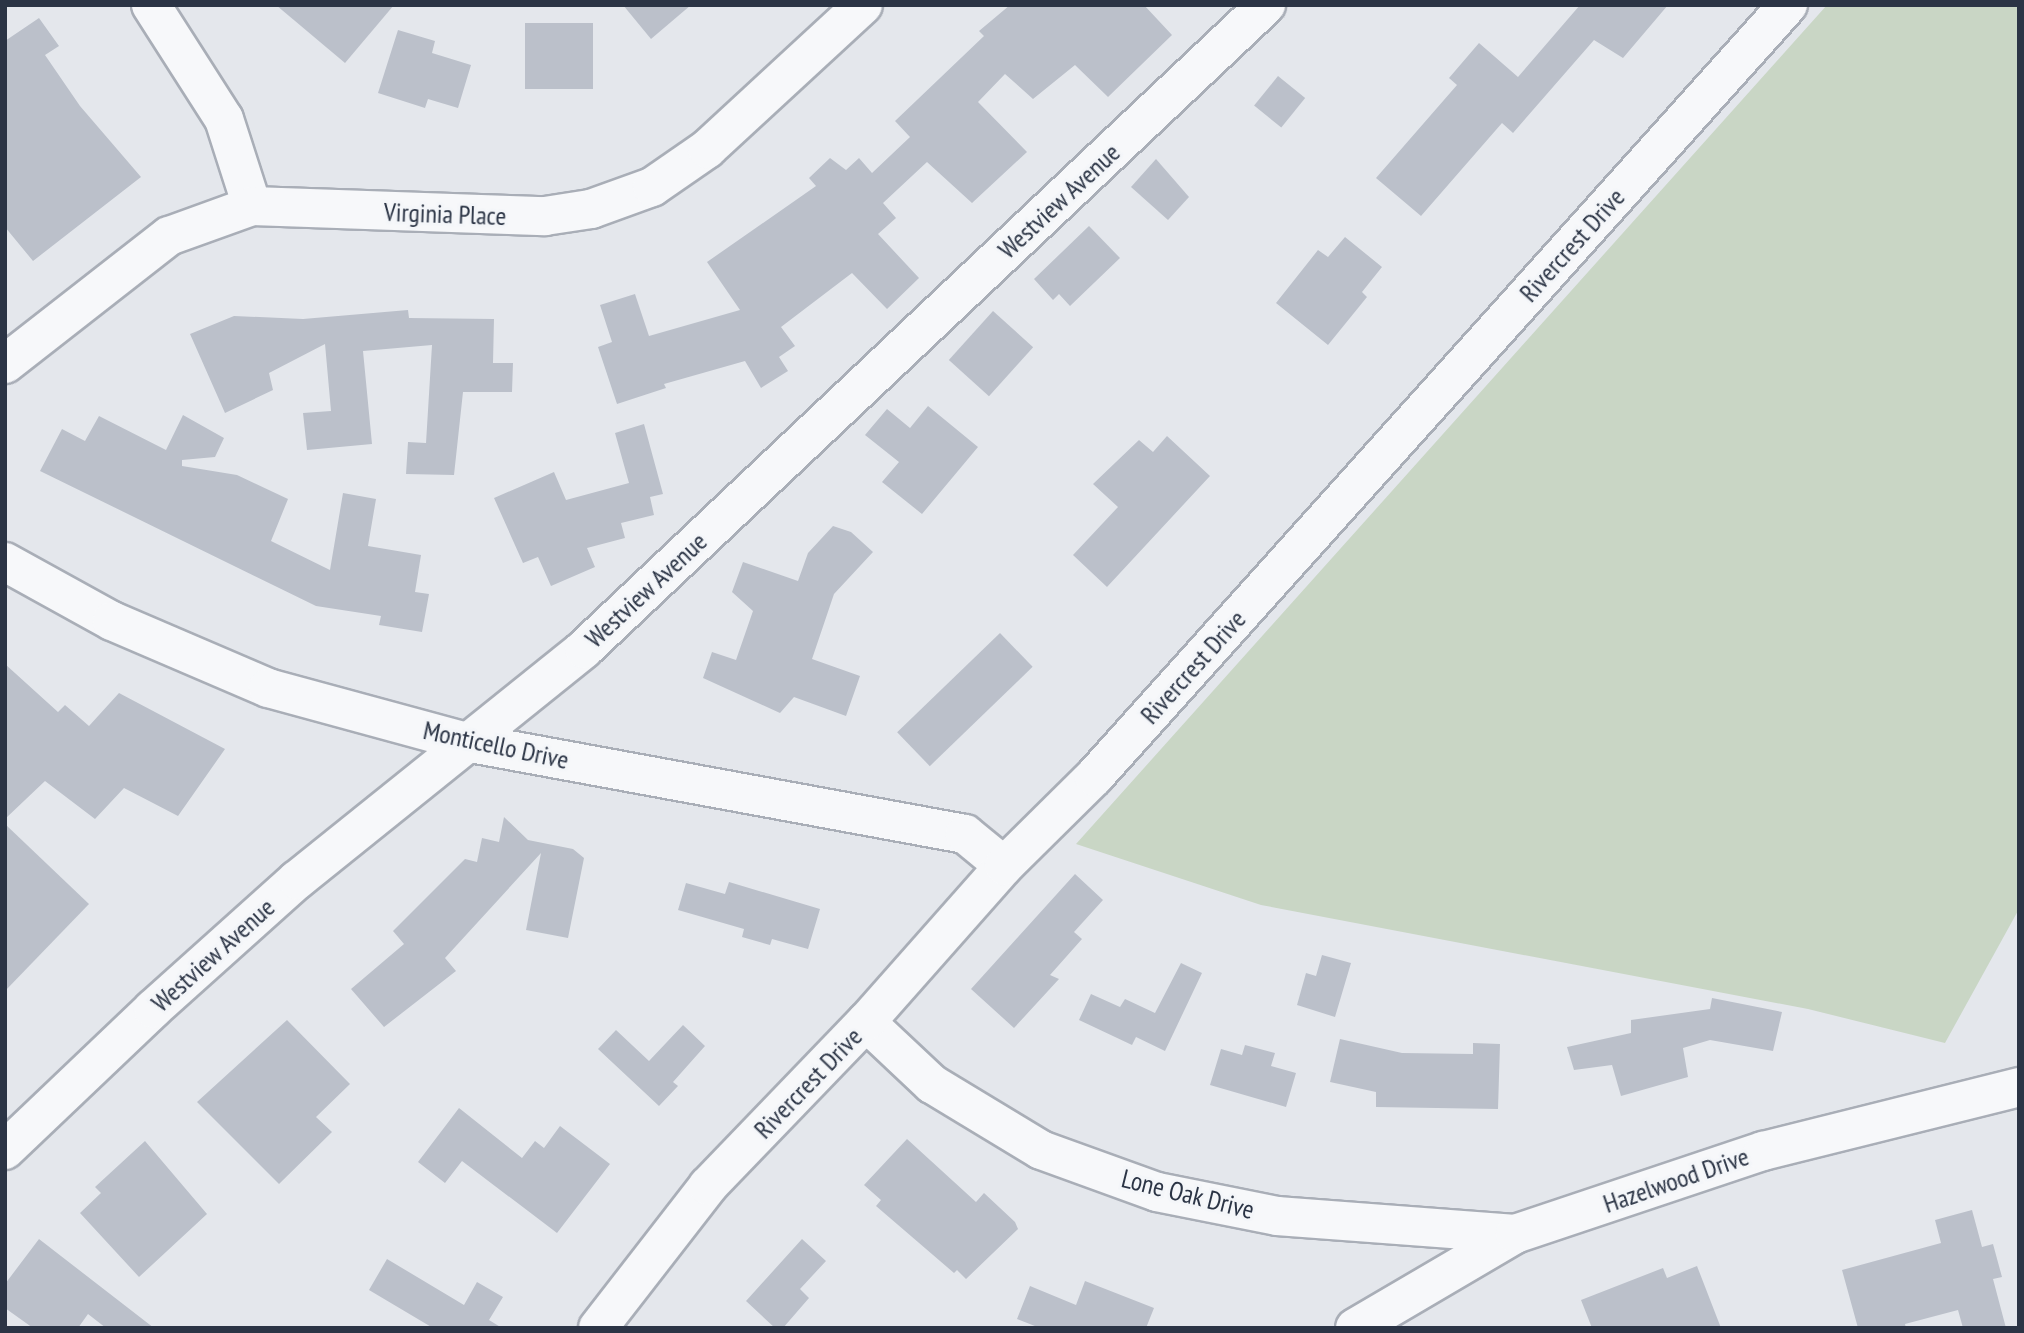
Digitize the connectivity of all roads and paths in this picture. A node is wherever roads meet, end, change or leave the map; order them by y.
1 (150, 5) edge
2 (863, 5) edge
3 (1266, 5) edge
4 (1788, 5) edge
5 (252, 206) junction
6 (5, 364) edge
7 (5, 562) edge
8 (471, 743) junction
9 (1003, 866) junction
10 (866, 1023) junction
11 (2019, 1087) edge
12 (5, 1150) edge
13 (1515, 1234) junction
14 (598, 1328) edge
15 (1355, 1328) edge

1 - 5 street
2 - 5 street, Virginia Place
3 - 8 street, Westview Avenue
4 - 9 street, Rivercrest Drive
5 - 6 street, Virginia Place
7 - 8 street, Monticello Drive
8 - 9 street, Monticello Drive
8 - 12 street, Westview Avenue
9 - 10 street, Rivercrest Drive
10 - 13 street, Lone Oak Drive
10 - 14 street, Rivercrest Drive
11 - 13 street, Hazelwood Drive
13 - 15 street, Hazelwood Drive

